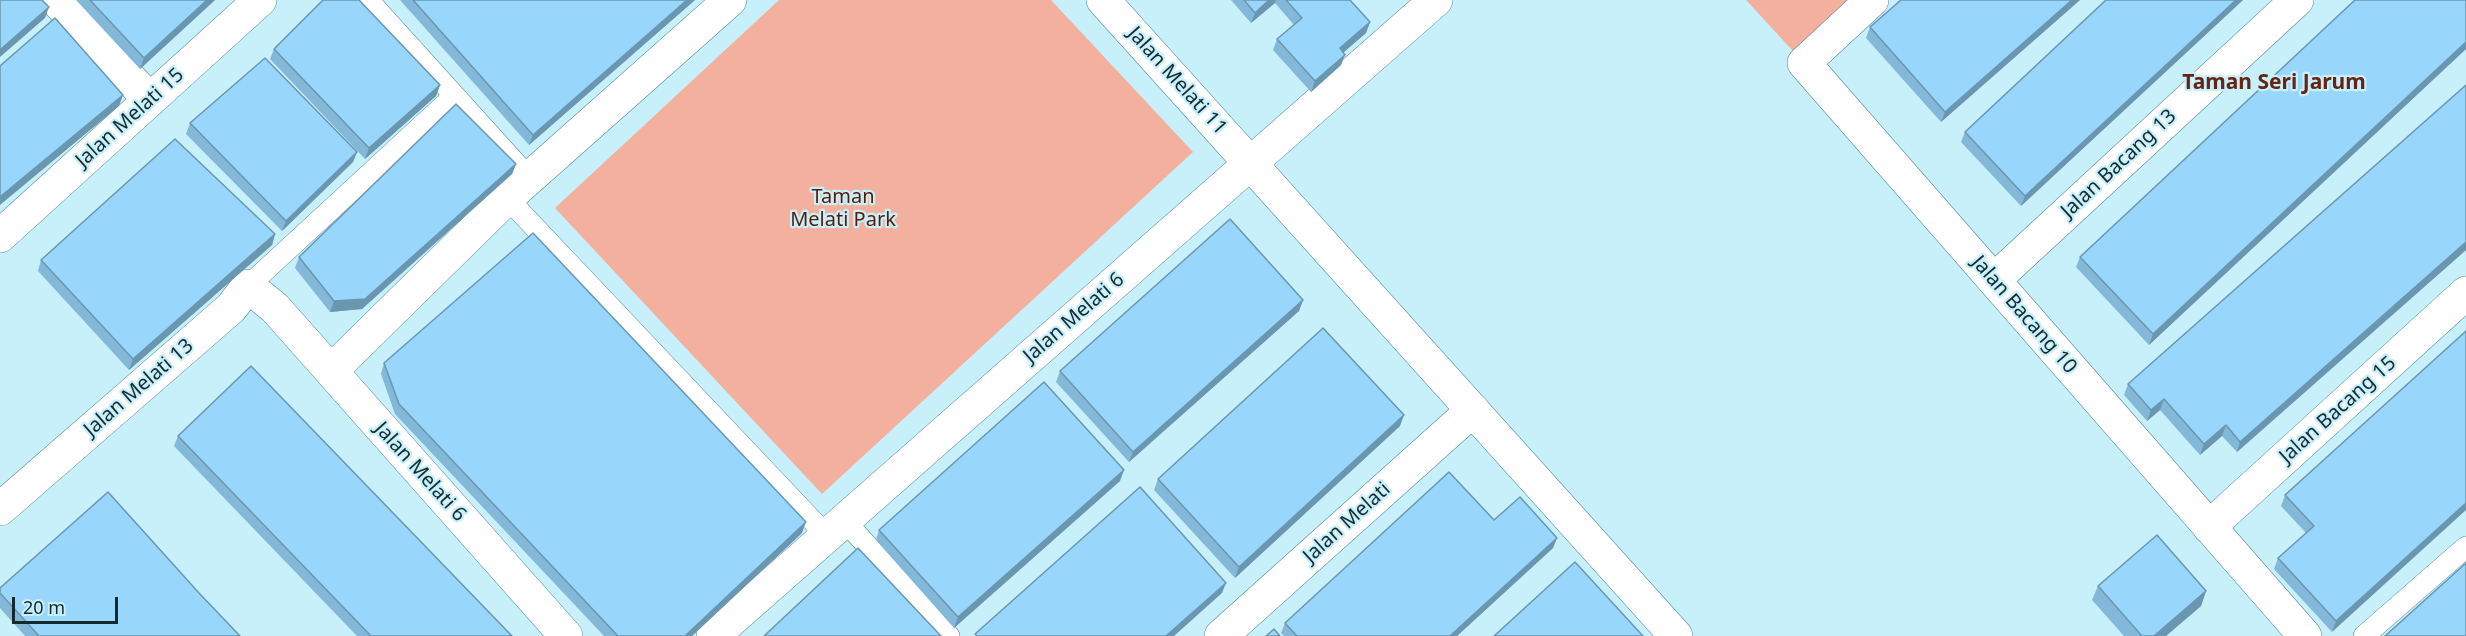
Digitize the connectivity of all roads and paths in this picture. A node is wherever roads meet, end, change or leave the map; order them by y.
1 (56, 0) edge
2 (260, 0) edge
3 (368, 0) edge
4 (730, 0) edge
5 (1103, 0) edge
6 (1436, 0) edge
7 (1872, 0) edge
8 (2297, 0) edge
9 (454, 96) junction
10 (150, 100) junction
11 (1251, 162) junction
12 (518, 188) junction
13 (0, 236) edge
14 (1994, 280) junction
15 (248, 286) junction
16 (2466, 293) edge
17 (331, 371) junction
18 (1473, 410) junction
19 (0, 509) edge
20 (2209, 527) junction
21 (835, 528) junction
22 (2466, 547) edge
23 (566, 636) edge
24 (713, 636) edge
25 (949, 636) edge
26 (1221, 636) edge
27 (1676, 636) edge
28 (2305, 636) edge
29 (2364, 636) edge

1 - 10 street
2 - 10 street, Jalan Melati 15
3 - 9 lane
4 - 12 street
5 - 11 street, Jalan Melati 11
6 - 11 street, Jalan Melati 6
7 - 14 street, Jalan Bacang 10
8 - 14 street, Jalan Bacang 13
9 - 12 lane
9 - 15 lane
10 - 13 street, Jalan Melati 15
11 - 18 street
11 - 21 street, Jalan Melati 6
12 - 17 street
12 - 21 lane
14 - 20 street, Jalan Bacang 10
15 - 17 street, Jalan Melati 6
15 - 19 street, Jalan Melati 13
16 - 20 street, Jalan Bacang 15
17 - 23 street, Jalan Melati 6
18 - 26 street, Jalan Melati
18 - 27 street
20 - 28 street, Jalan Bacang 10
21 - 24 street, Jalan Melati 6
21 - 25 lane
22 - 29 lane

